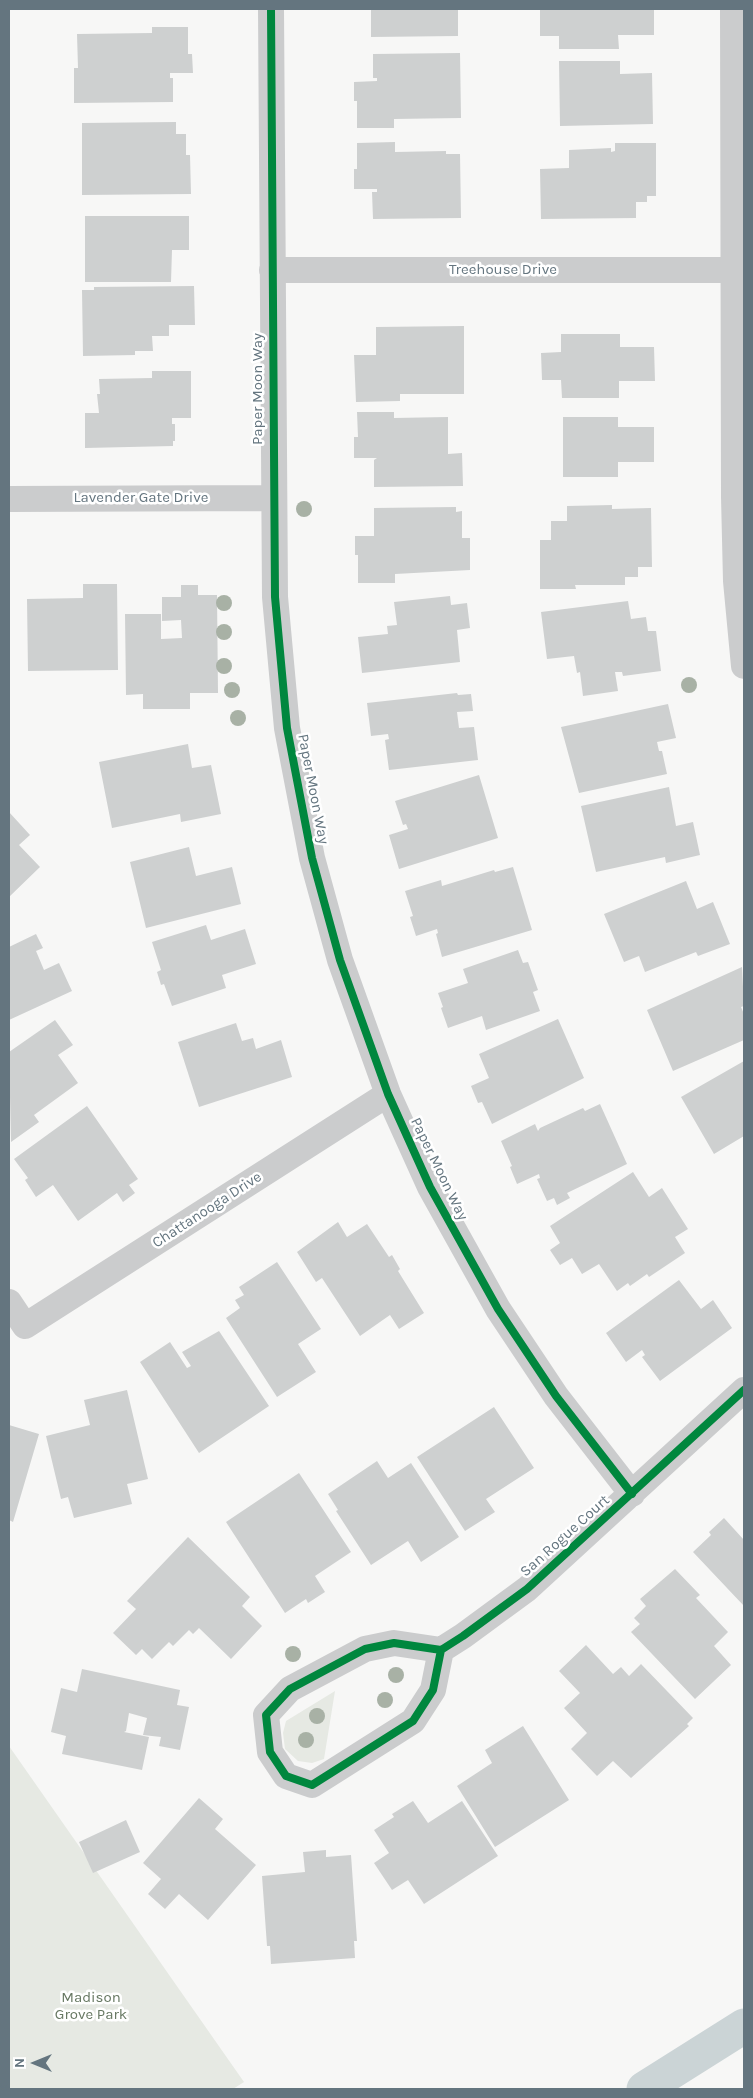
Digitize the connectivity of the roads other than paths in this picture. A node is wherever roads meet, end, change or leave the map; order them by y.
1 (271, 9) edge
2 (733, 9) edge
3 (272, 270) junction
4 (734, 270) junction
5 (739, 497) edge
6 (272, 498) junction
7 (9, 499) edge
8 (744, 666) edge
9 (388, 1094) junction
10 (9, 1302) edge
11 (744, 1390) edge
12 (632, 1494) junction
13 (441, 1650) junction

1 - 3 street, Paper Moon Way
2 - 4 street
3 - 4 street, Treehouse Drive
3 - 6 street, Paper Moon Way
4 - 5 street
5 - 8 street
6 - 7 street, Lavender Gate Drive
6 - 9 street, Paper Moon Way
9 - 10 street, Chattanooga Drive
9 - 12 street, Paper Moon Way
11 - 12 street, San Rogue Court
12 - 13 street, San Rogue Court
13 - 13 street

